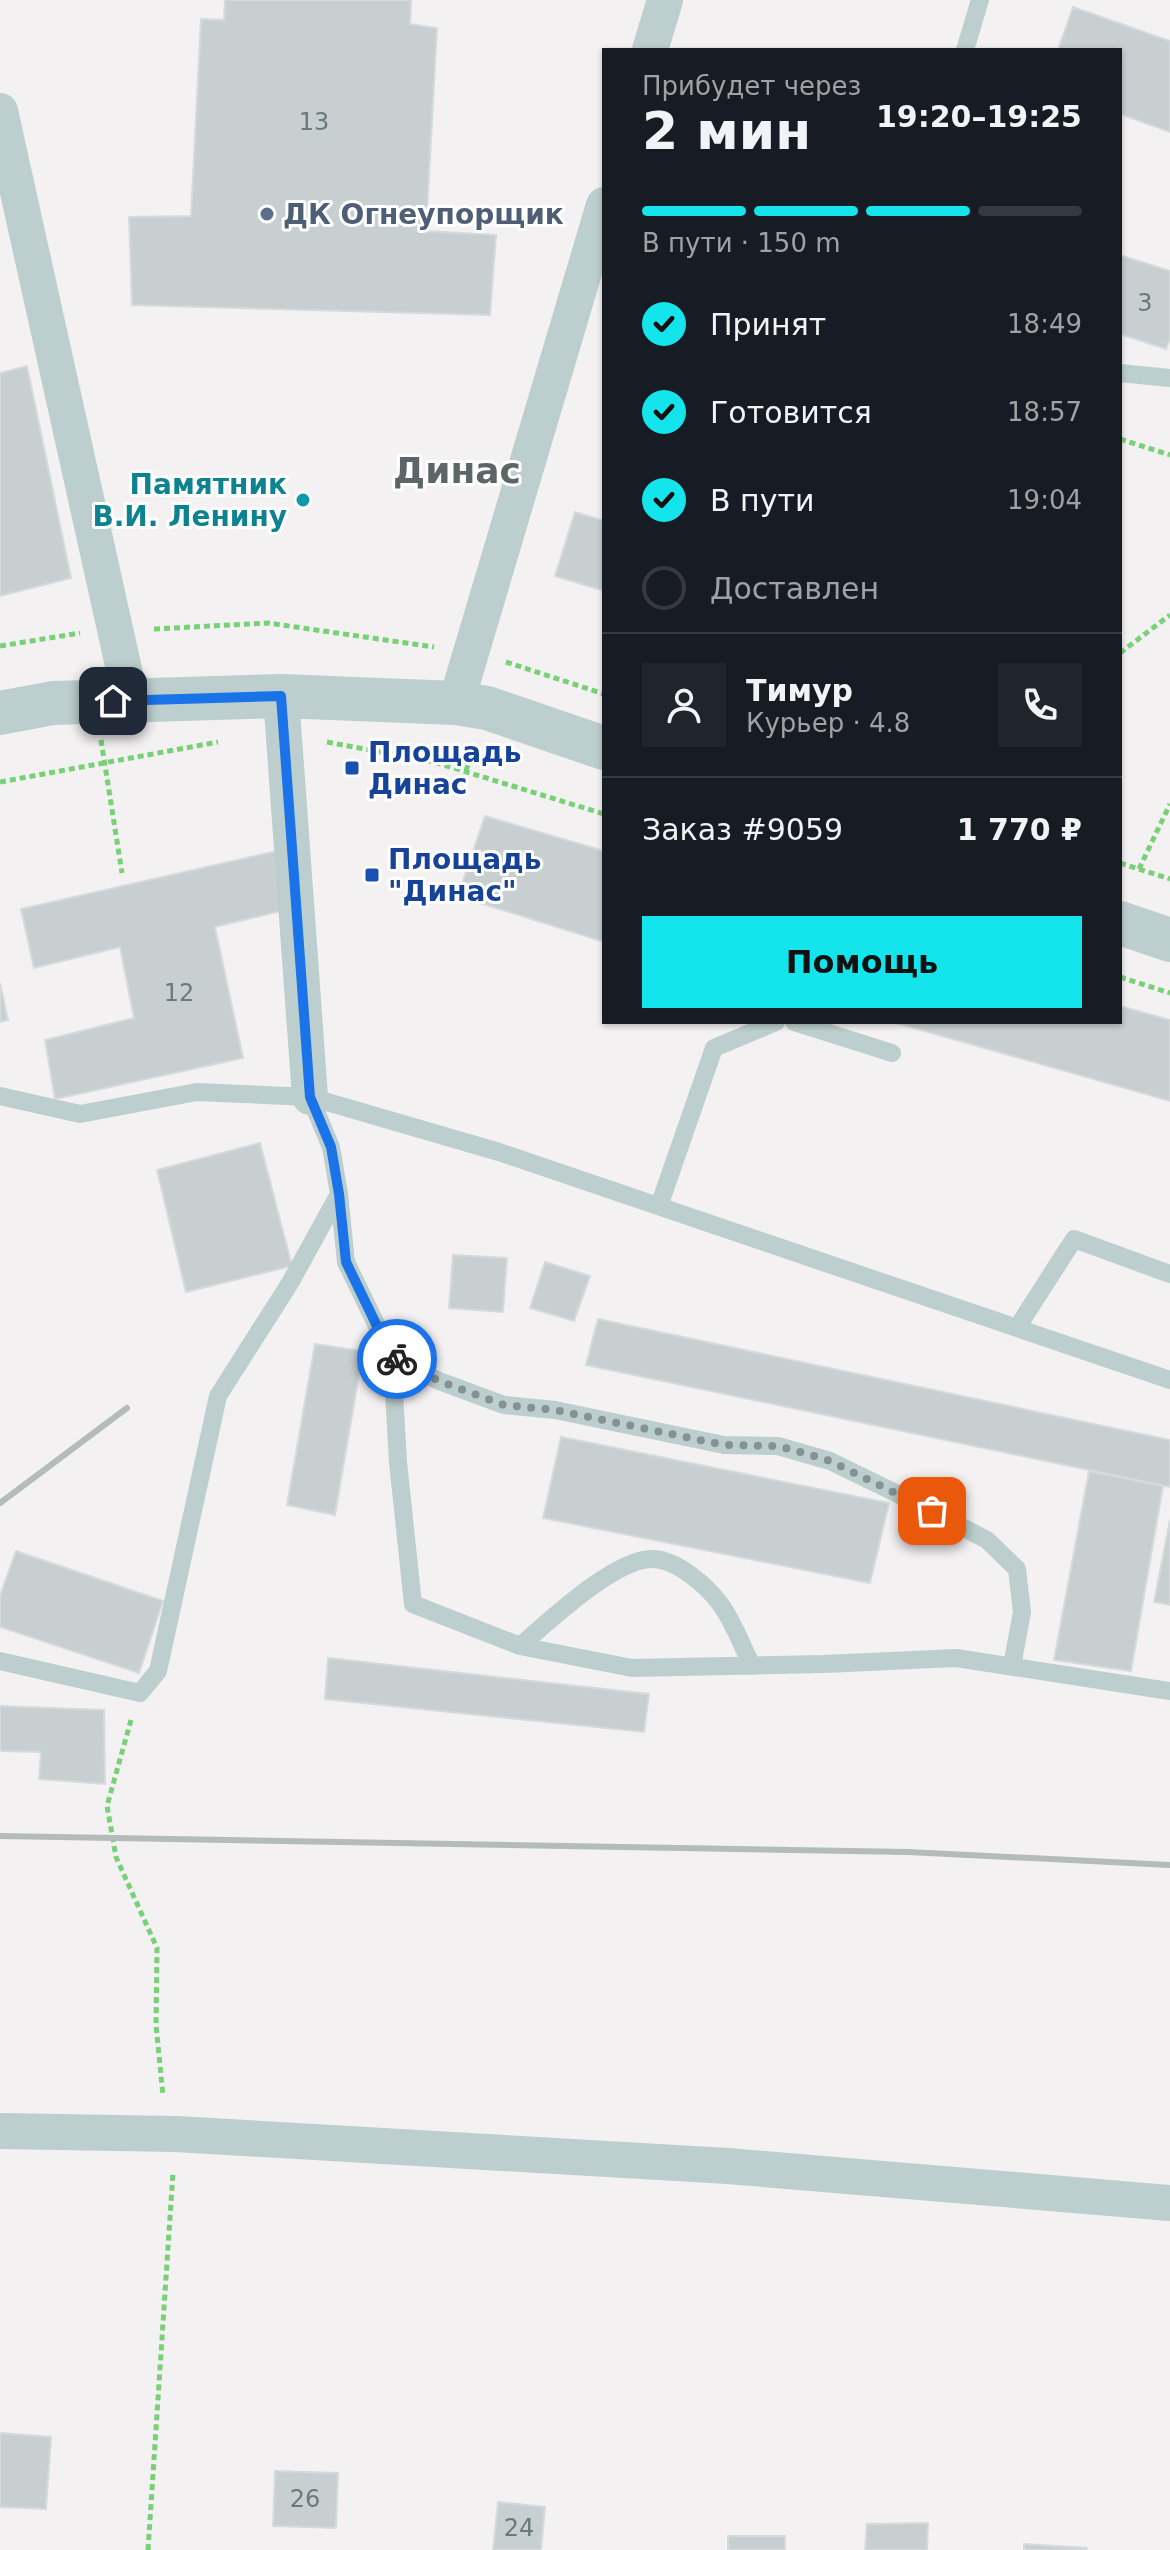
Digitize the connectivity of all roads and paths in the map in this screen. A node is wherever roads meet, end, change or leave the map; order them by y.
1 (665, 0) edge
2 (980, 0) edge
3 (651, 48) edge
4 (966, 48) edge
5 (0, 111) edge
6 (602, 212) edge
7 (1122, 373) edge
8 (1170, 378) edge
9 (1122, 440) edge
10 (1170, 455) edge
11 (1170, 615) edge
12 (115, 632) junction
13 (0, 646) edge
14 (1122, 651) edge
15 (471, 652) junction
16 (602, 693) edge
17 (113, 702) junction
18 (456, 703) junction
19 (0, 713) edge
20 (282, 715) junction
21 (602, 747) edge
22 (105, 763) junction
23 (0, 782) edge
24 (1170, 804) edge
25 (602, 813) edge
26 (1122, 864) edge
27 (1139, 869) junction
28 (122, 873) dead end
29 (1170, 879) edge
30 (1122, 924) edge
31 (1170, 940) edge
32 (1122, 978) edge
33 (1170, 993) edge
34 (771, 1024) edge
35 (800, 1024) edge
36 (892, 1053) dead end
37 (0, 1096) edge
38 (310, 1097) junction
39 (339, 1194) junction
40 (659, 1206) junction
41 (1170, 1274) edge
42 (1017, 1328) junction
43 (392, 1357) junction
44 (1170, 1380) edge
45 (520, 1646) junction
46 (0, 1661) edge
47 (752, 1666) junction
48 (1012, 1666) junction
49 (1170, 1691) edge
50 (140, 1693) junction
51 (0, 2131) edge
52 (176, 2134) junction
53 (1170, 2203) edge
54 (148, 2550) edge

1 - 3 street
2 - 4 lane
5 - 12 street
6 - 15 street
7 - 8 lane
9 - 10 path
11 - 14 path
12 - 13 path
12 - 15 path
12 - 17 street
15 - 16 path
15 - 18 street
17 - 19 street
17 - 20 street
17 - 22 path
18 - 20 street
18 - 21 street
20 - 22 path
20 - 25 path
20 - 38 street
22 - 23 path
22 - 28 path
24 - 27 path
26 - 27 path
27 - 29 path
30 - 31 street
32 - 33 path
34 - 40 lane
35 - 36 lane
37 - 38 lane
38 - 39 lane
38 - 40 lane
39 - 43 lane
39 - 50 lane
40 - 42 lane
41 - 42 lane
42 - 44 lane
43 - 45 lane
43 - 48 lane
45 - 47 lane
45 - 47 lane
46 - 50 lane
47 - 48 lane
48 - 49 lane
50 - 52 path
51 - 52 street
52 - 53 street
52 - 54 path

